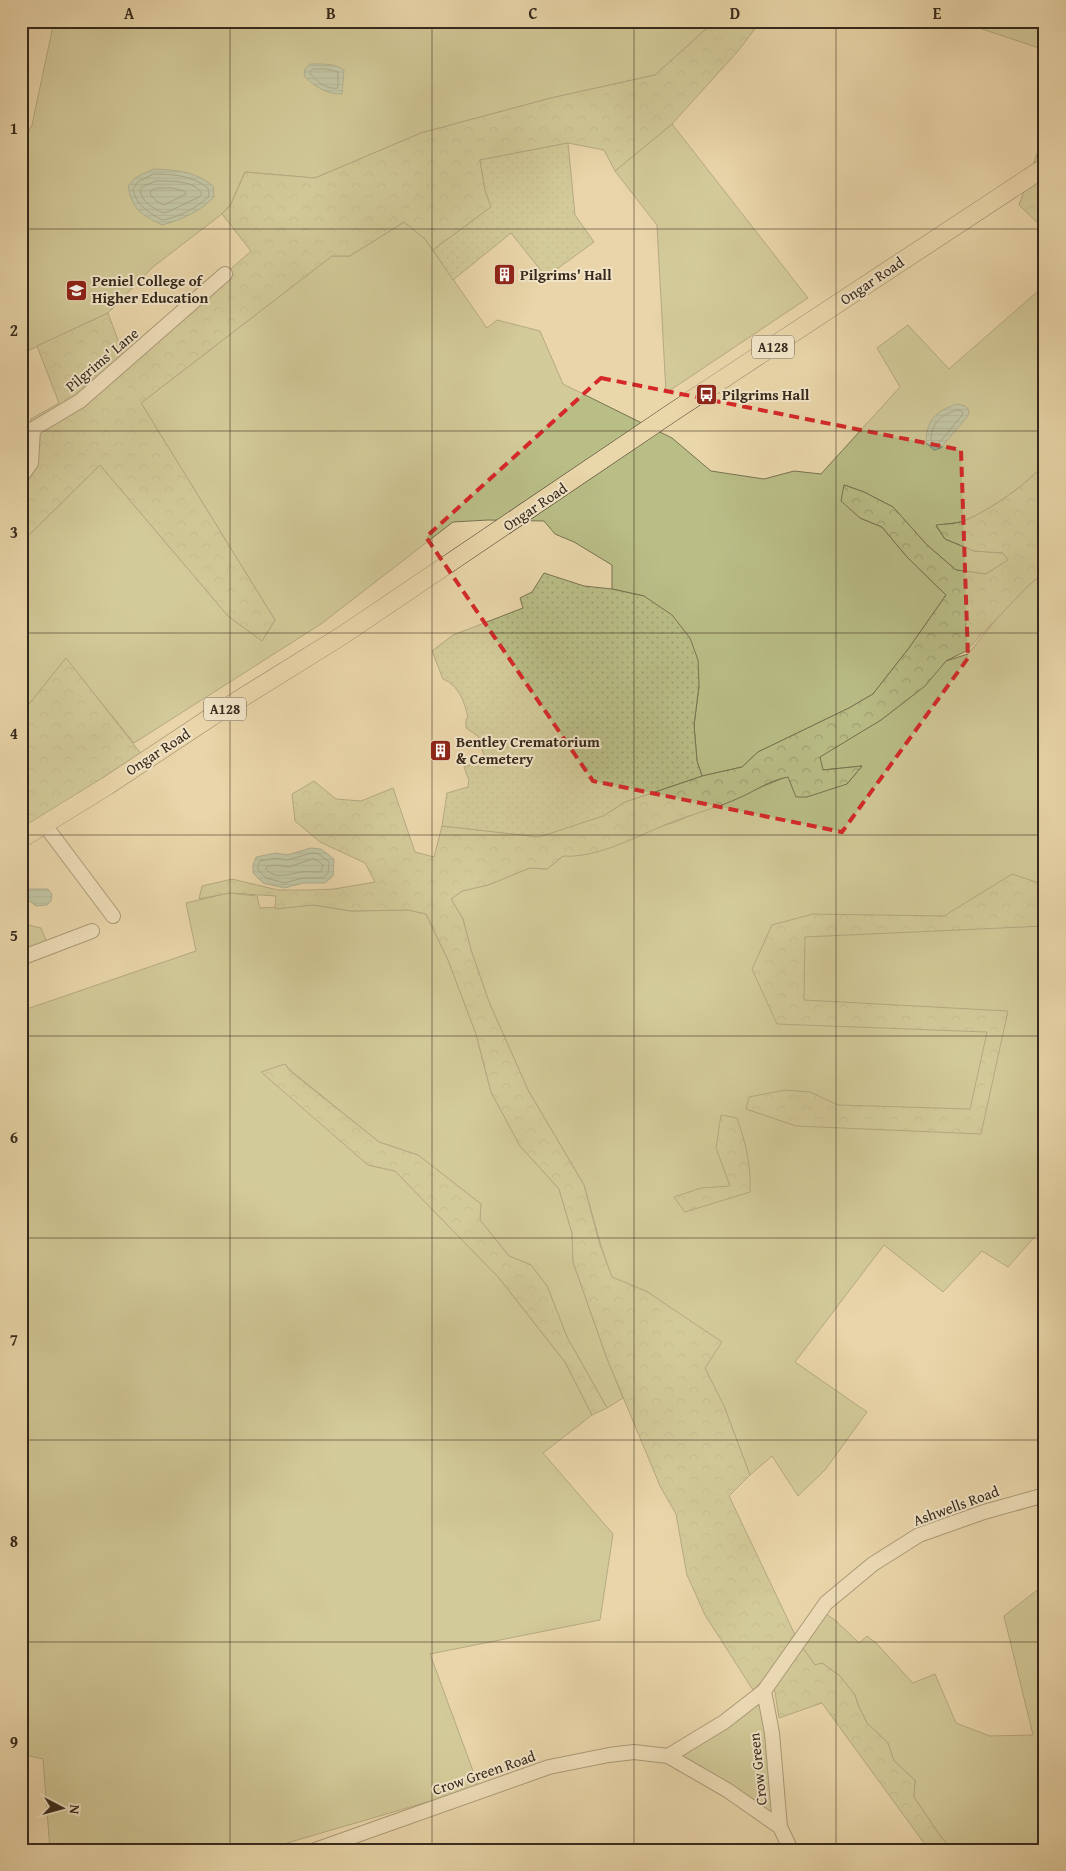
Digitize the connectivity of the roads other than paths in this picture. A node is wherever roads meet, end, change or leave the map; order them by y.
1 (1045, 167) edge
2 (225, 274) dead end
3 (27, 431) edge
4 (21, 477) edge
5 (44, 824) junction
6 (21, 839) edge
7 (113, 916) dead end
8 (92, 931) dead end
9 (21, 958) edge
10 (1045, 1495) edge
11 (764, 1691) junction
12 (668, 1756) junction
13 (780, 1827) junction
14 (316, 1850) edge
15 (791, 1850) edge

1 - 5 main road, Ongar Road / A128
2 - 3 street, Pilgrims' Lane
3 - 4 street, Pilgrims' Lane
5 - 6 main road, Ongar Road / A128
5 - 7 street
8 - 9 street
10 - 11 street, Ashwells Road
11 - 12 street, Crow Green
11 - 13 street, Crow Green
12 - 13 street, Crow Green
12 - 14 street, Crow Green Road
13 - 15 street

